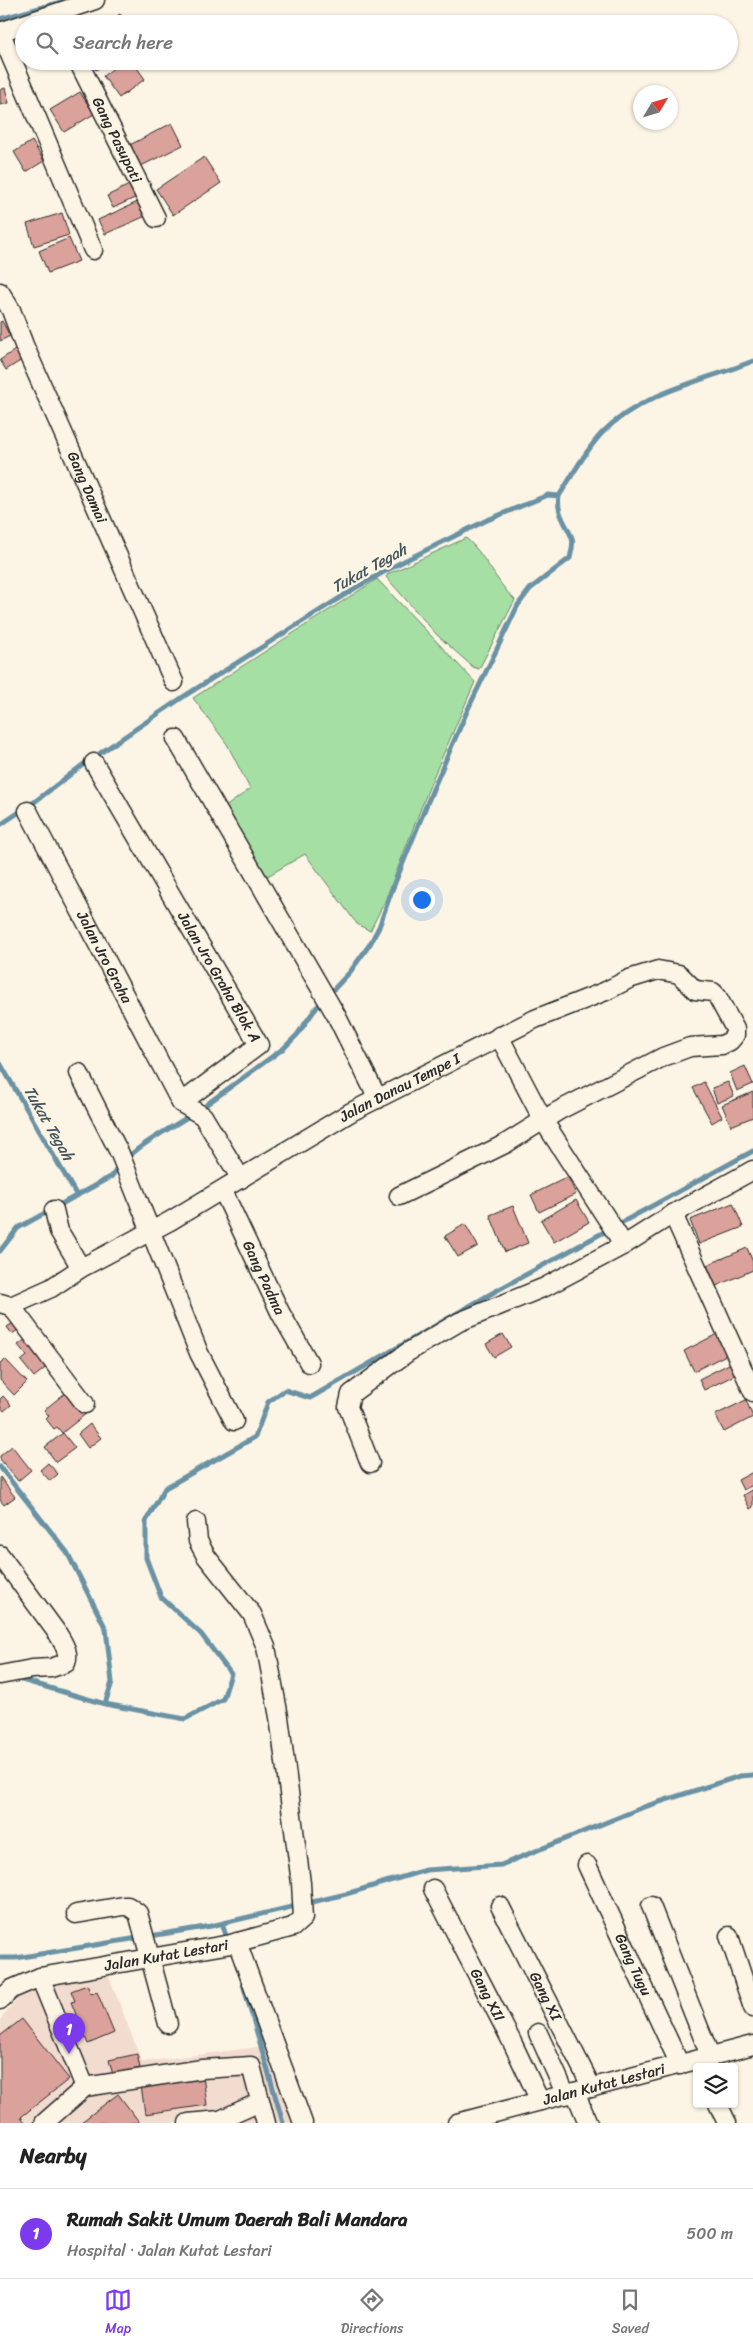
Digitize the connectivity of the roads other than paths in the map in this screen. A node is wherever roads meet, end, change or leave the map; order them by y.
1 (96, 0) edge
2 (64, 15) edge
3 (15, 28) edge
4 (0, 32) edge
5 (15, 67) edge
6 (16, 70) edge
7 (82, 70) edge
8 (156, 218) dead end
9 (93, 250) dead end
10 (0, 292) edge
11 (174, 682) dead end
12 (176, 739) dead end
13 (94, 763) dead end
14 (28, 812) dead end
15 (499, 1036) junction
16 (79, 1073) dead end
17 (378, 1099) junction
18 (181, 1102) junction
19 (543, 1120) junction
20 (753, 1170) edge
21 (241, 1179) junction
22 (222, 1190) junction
23 (399, 1196) dead end
24 (54, 1210) dead end
25 (673, 1214) junction
26 (150, 1232) junction
27 (621, 1241) junction
28 (81, 1268) junction
29 (5, 1304) edge
30 (309, 1363) dead end
31 (753, 1392) edge
32 (85, 1404) dead end
33 (234, 1421) dead end
34 (370, 1463) dead end
35 (196, 1522) dead end
36 (0, 1555) edge
37 (0, 1675) edge
38 (586, 1865) dead end
39 (433, 1889) dead end
40 (500, 1906) dead end
41 (651, 1906) dead end
42 (76, 1914) dead end
43 (729, 1936) dead end
44 (230, 1944) junction
45 (149, 1954) junction
46 (40, 1977) junction
47 (0, 2000) edge
48 (753, 2008) edge
49 (560, 2023) junction
50 (168, 2024) dead end
51 (538, 2033) junction
52 (512, 2042) junction
53 (753, 2046) edge
54 (703, 2062) edge
55 (267, 2065) junction
56 (680, 2065) junction
57 (86, 2087) junction
58 (578, 2091) junction
59 (540, 2101) junction
60 (260, 2102) junction
61 (720, 2108) edge
62 (221, 2121) edge
63 (44, 2123) edge
64 (188, 2123) edge
65 (266, 2123) edge
66 (303, 2123) edge
67 (457, 2123) edge
68 (588, 2123) edge
69 (727, 2123) edge

1 - 2 street
3 - 4 street
4 - 5 street
6 - 9 street
7 - 8 street, Gang Pasupati
10 - 11 street, Gang Damai
12 - 17 street
13 - 18 street, Jalan Jro Graha Blok A
14 - 18 street, Jalan Jro Graha
15 - 17 street, Jalan Danau Tempe I
15 - 19 street
15 - 19 street, Jalan Danau Tempe I
16 - 26 street
17 - 21 street, Jalan Danau Tempe I
18 - 21 street
19 - 23 street
19 - 27 street
20 - 25 street
21 - 22 street, Jalan Danau Tempe I
22 - 26 street, Jalan Danau Tempe I
22 - 30 street, Gang Padma
24 - 28 street
25 - 27 street
25 - 31 street
26 - 28 street, Jalan Danau Tempe I
26 - 33 street
27 - 34 street
28 - 29 street, Jalan Danau Tempe I
29 - 32 street
35 - 44 street
36 - 37 street
38 - 56 street, Gang Tugu
39 - 52 street, Gang XII
40 - 49 street, Gang XI
41 - 54 street
42 - 45 street
43 - 48 street
44 - 45 street, Jalan Kutat Lestari
44 - 55 street, Jalan Kutat Lestari
45 - 46 street, Jalan Kutat Lestari
45 - 50 street
46 - 47 street, Jalan Kutat Lestari
46 - 57 street
49 - 51 street
49 - 58 street, Gang XI
51 - 52 street
51 - 58 street
52 - 59 street, Gang XII
53 - 54 street, Jalan Kutat Lestari
54 - 56 street, Jalan Kutat Lestari
55 - 57 street
55 - 60 street
55 - 66 street, Jalan Kutat Lestari
56 - 58 street, Jalan Kutat Lestari
57 - 63 street
58 - 59 street, Jalan Kutat Lestari
58 - 68 street
59 - 67 street, Jalan Kutat Lestari
60 - 62 street
60 - 65 street
61 - 69 street
62 - 64 street

